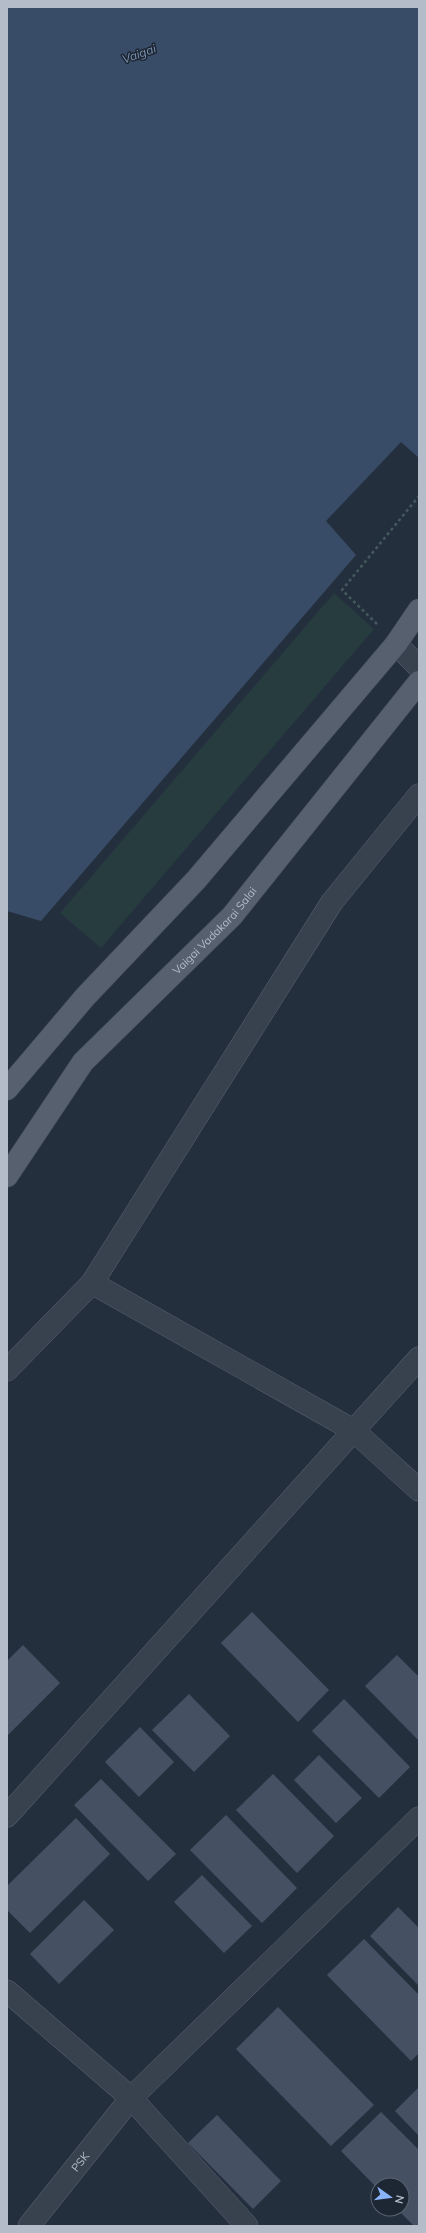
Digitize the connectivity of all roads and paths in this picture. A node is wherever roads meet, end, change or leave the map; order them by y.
1 (419, 496) edge
2 (419, 610) edge
3 (380, 626) dead end
4 (396, 644) junction
5 (419, 667) edge
6 (419, 682) edge
7 (419, 795) edge
8 (7, 1089) edge
9 (7, 1176) edge
10 (92, 1283) junction
11 (419, 1358) edge
12 (7, 1370) edge
13 (353, 1430) junction
14 (419, 1490) edge
15 (7, 1816) edge
16 (419, 1818) edge
17 (7, 1991) edge
18 (131, 2098) junction
19 (29, 2226) edge
20 (247, 2226) edge

1 - 3 path
2 - 4 main road
4 - 5 street
4 - 8 main road
6 - 9 main road, Vaigai Vadakarai Salai
7 - 10 street
10 - 12 street
10 - 13 street
11 - 13 street
13 - 14 street
13 - 15 street
16 - 18 street, PSK
17 - 18 street
18 - 19 street, PSK
18 - 20 street

